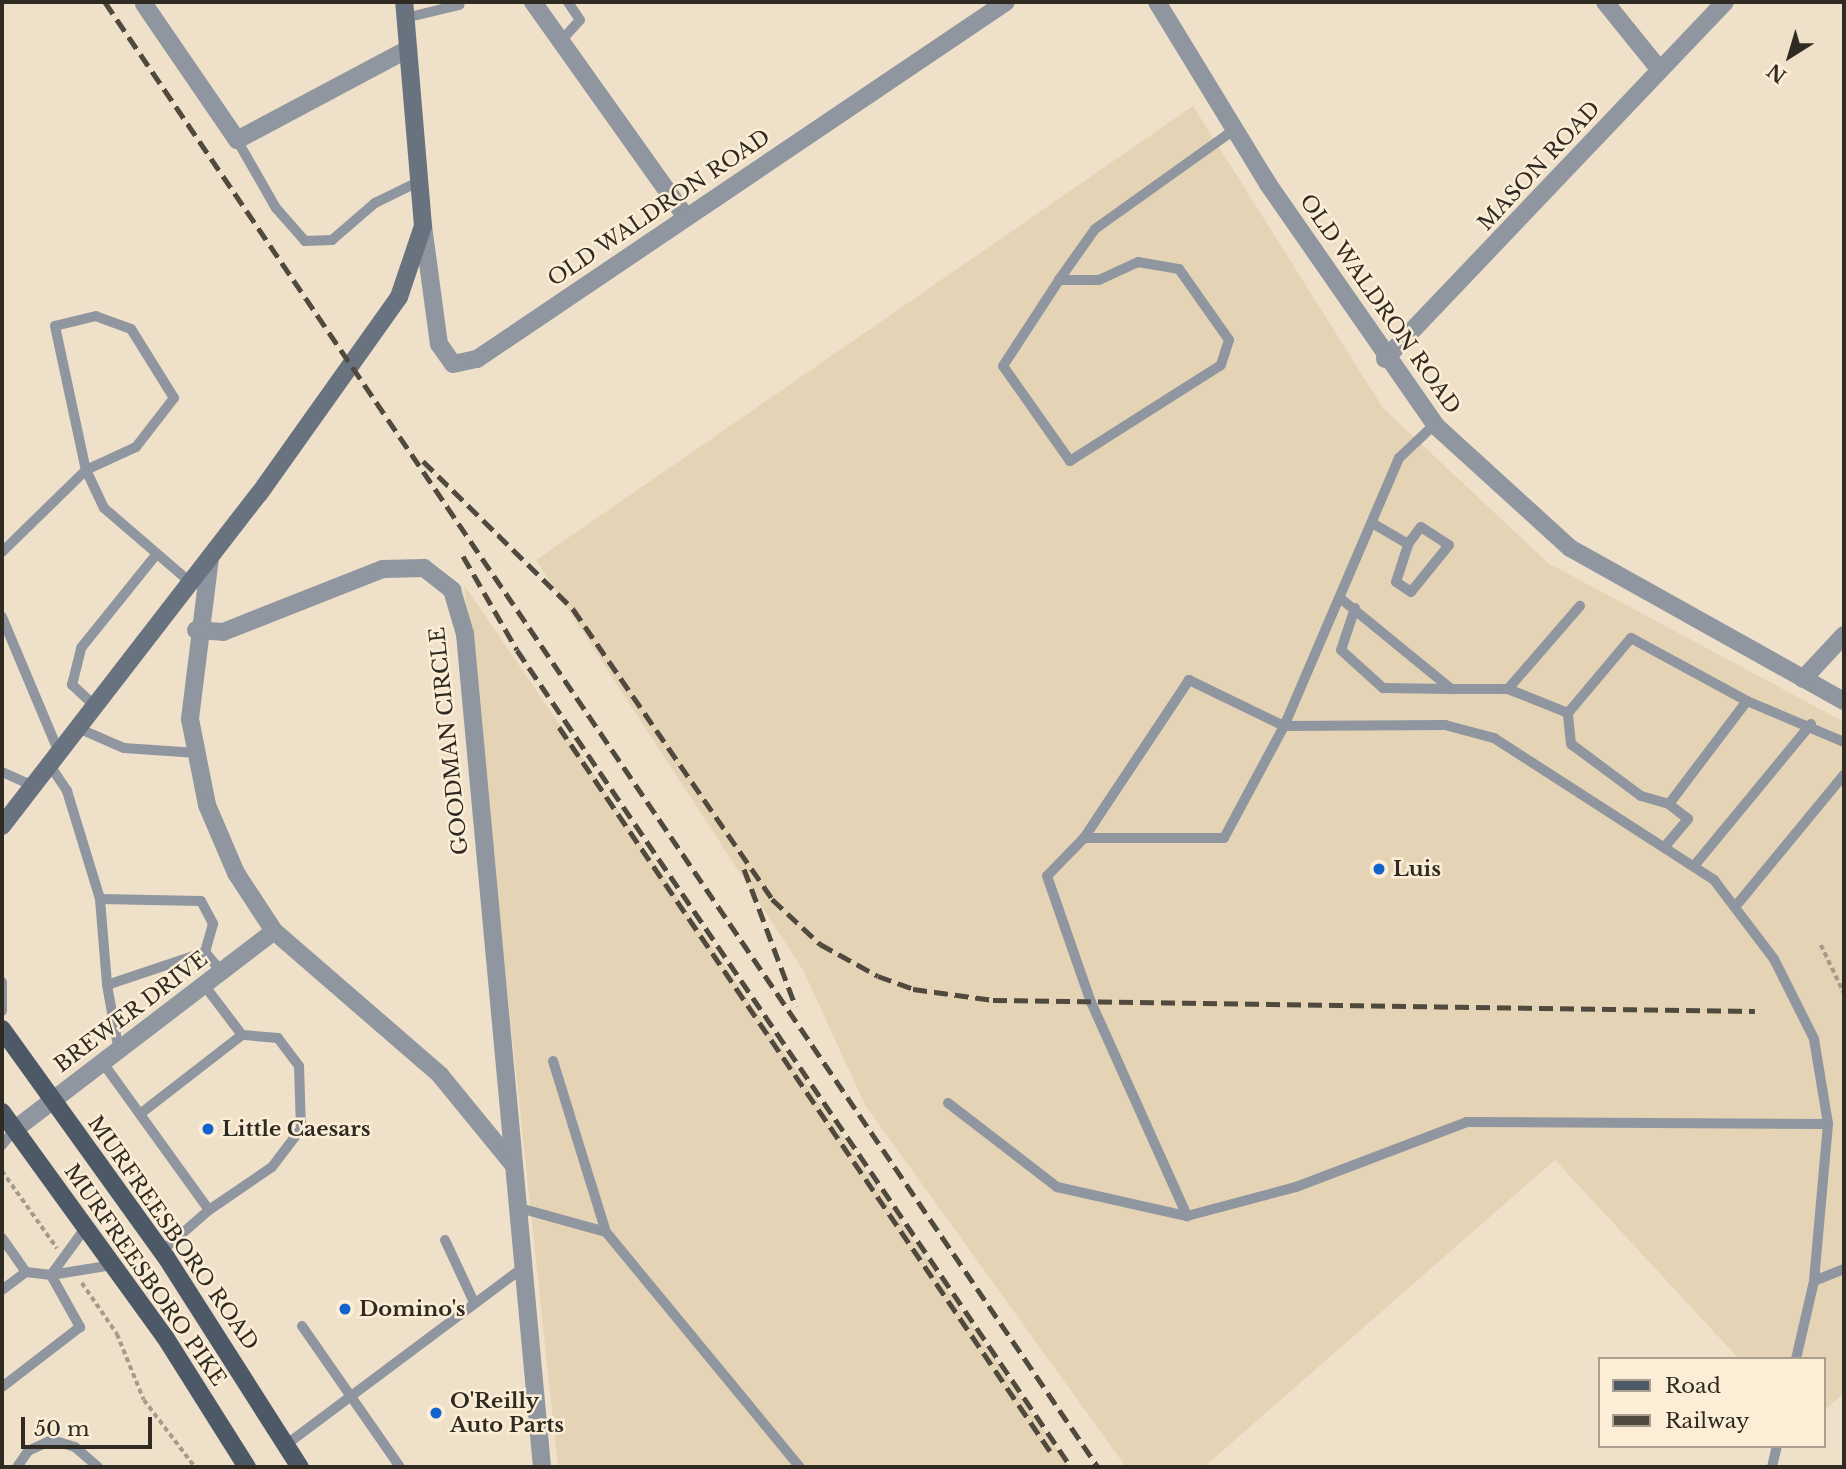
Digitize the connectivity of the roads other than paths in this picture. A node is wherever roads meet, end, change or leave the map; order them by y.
1 (533, 2) edge
2 (568, 2) edge
3 (1006, 2) edge
4 (1157, 2) edge
5 (1605, 2) edge
6 (1725, 2) edge
7 (144, 4) dead end
8 (459, 5) dead end
9 (981, 8) edge
10 (405, 10) edge
11 (561, 41) junction
12 (408, 49) junction
13 (1659, 69) junction
14 (1235, 129) junction
15 (237, 140) junction
16 (420, 181) junction
17 (685, 216) junction
18 (423, 226) junction
19 (1059, 280) junction
20 (1385, 359) junction
21 (1435, 424) junction
22 (86, 470) junction
23 (1373, 523) junction
24 (1408, 544) junction
25 (2, 552) edge
26 (155, 556) junction
27 (210, 558) junction
28 (190, 582) junction
29 (1340, 598) junction
30 (1580, 606) dead end
31 (1355, 608) junction
32 (2, 617) edge
33 (196, 631) junction
34 (1844, 635) edge
35 (1803, 679) junction
36 (1451, 689) junction
37 (1508, 689) junction
38 (1747, 701) junction
39 (1844, 701) edge
40 (96, 708) junction
41 (1568, 713) junction
42 (1811, 724) junction
43 (1284, 726) junction
44 (80, 729) junction
45 (1844, 742) edge
46 (197, 753) junction
47 (56, 761) junction
48 (2, 772) edge
49 (1844, 775) edge
50 (36, 787) junction
51 (1669, 804) junction
52 (2, 826) edge
53 (1084, 838) junction
54 (1667, 844) junction
55 (1694, 866) junction
56 (100, 899) junction
57 (1734, 907) junction
58 (274, 931) junction
59 (205, 953) junction
60 (222, 972) junction
61 (2, 982) edge
62 (107, 985) junction
63 (204, 985) junction
64 (2, 1012) edge
65 (2, 1029) edge
66 (242, 1035) junction
67 (118, 1051) junction
68 (553, 1061) dead end
69 (103, 1063) junction
70 (53, 1100) junction
71 (947, 1103) dead end
72 (2, 1112) edge
73 (140, 1114) junction
74 (1828, 1124) junction
75 (14, 1130) junction
76 (2, 1145) edge
77 (512, 1163) junction
78 (516, 1207) junction
79 (209, 1210) junction
80 (1187, 1216) junction
81 (86, 1227) junction
82 (606, 1232) junction
83 (2, 1238) edge
84 (444, 1240) dead end
85 (162, 1251) junction
86 (113, 1265) junction
87 (522, 1268) junction
88 (1844, 1269) edge
89 (26, 1272) junction
90 (51, 1275) junction
91 (1814, 1281) junction
92 (2, 1290) edge
93 (473, 1300) junction
94 (302, 1326) dead end
95 (1796, 1357) edge
96 (2, 1387) edge
97 (348, 1397) junction
98 (287, 1444) junction
99 (1777, 1448) edge
100 (97, 1466) edge
101 (538, 1466) edge
102 (17, 1467) edge
103 (247, 1467) edge
104 (300, 1467) edge
105 (400, 1467) edge
106 (800, 1467) edge
107 (1772, 1467) edge

1 - 11 street
2 - 11 lane
3 - 9 street, OLD WALDRON ROAD
4 - 14 street, OLD WALDRON ROAD
5 - 13 street
6 - 13 street, MASON ROAD
7 - 15 street
8 - 10 lane
9 - 17 street, OLD WALDRON ROAD
10 - 12 main road
11 - 17 street
12 - 15 street
12 - 16 main road
13 - 20 street, MASON ROAD
14 - 19 lane
14 - 20 street, OLD WALDRON ROAD
15 - 16 lane
16 - 18 main road
17 - 18 street, OLD WALDRON ROAD
18 - 27 main road
19 - 19 lane
20 - 21 street, OLD WALDRON ROAD
21 - 23 lane
21 - 35 street, OLD WALDRON ROAD
22 - 22 lane
22 - 25 lane
22 - 26 lane
23 - 24 lane
23 - 29 lane
24 - 24 lane
26 - 28 lane
26 - 40 lane
27 - 28 main road
27 - 33 street
28 - 40 main road
29 - 31 lane
29 - 43 lane
30 - 37 lane
31 - 36 lane
31 - 36 lane
32 - 47 lane
33 - 46 street
33 - 77 street, GOODMAN CIRCLE
34 - 35 street
35 - 39 street, OLD WALDRON ROAD
36 - 37 lane
37 - 41 lane
38 - 41 lane
38 - 42 lane
38 - 51 lane
40 - 44 main road
41 - 51 lane
42 - 45 lane
42 - 55 lane
43 - 53 lane
43 - 53 lane
43 - 54 lane
44 - 46 lane
44 - 47 main road
46 - 58 street
47 - 50 main road
47 - 56 lane
48 - 50 lane
49 - 57 lane
50 - 52 main road
51 - 54 lane
53 - 80 lane
54 - 55 lane
55 - 57 lane
56 - 59 lane
56 - 62 lane
57 - 74 lane
58 - 60 street, BREWER DRIVE
58 - 77 street
59 - 60 lane
59 - 62 lane
60 - 63 street, BREWER DRIVE
61 - 64 lane
62 - 67 lane
63 - 66 lane
63 - 67 street, BREWER DRIVE
65 - 70 main road, MURFREESBORO ROAD
66 - 73 lane
66 - 79 lane
67 - 69 street, BREWER DRIVE
68 - 82 lane
69 - 70 street, BREWER DRIVE
69 - 73 lane
70 - 75 street, BREWER DRIVE
70 - 85 main road, MURFREESBORO ROAD
71 - 80 lane
72 - 75 main road, MURFREESBORO PIKE
73 - 79 lane
74 - 80 lane
74 - 91 lane
75 - 76 lane
75 - 81 main road, MURFREESBORO PIKE
77 - 78 street, GOODMAN CIRCLE
78 - 82 lane
78 - 87 street, GOODMAN CIRCLE
79 - 85 lane
81 - 86 main road, MURFREESBORO PIKE
81 - 90 lane
82 - 106 lane
83 - 89 lane
84 - 93 lane
85 - 98 main road, MURFREESBORO ROAD
86 - 90 lane
86 - 103 main road, MURFREESBORO PIKE
87 - 93 lane
87 - 101 street, GOODMAN CIRCLE
88 - 91 lane
89 - 90 lane
89 - 92 lane
90 - 96 lane
91 - 95 lane
93 - 97 lane
94 - 97 lane
97 - 98 lane
97 - 105 lane
98 - 104 main road, MURFREESBORO ROAD
99 - 107 lane
100 - 102 lane

